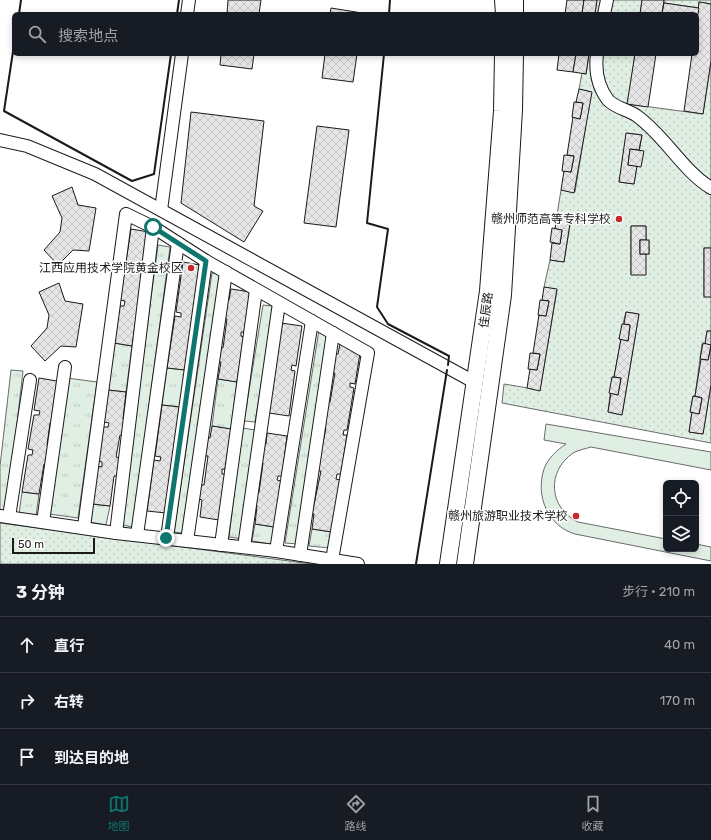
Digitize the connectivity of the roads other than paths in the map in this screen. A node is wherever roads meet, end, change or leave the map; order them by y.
1 (189, 0) edge
2 (503, 0) edge
3 (515, 0) edge
4 (607, 0) edge
5 (187, 12) edge
6 (504, 12) edge
7 (515, 12) edge
8 (604, 12) edge
9 (182, 56) edge
10 (503, 56) edge
11 (515, 56) edge
12 (597, 56) edge
13 (0, 140) edge
14 (711, 188) edge
15 (161, 210) junction
16 (153, 227) junction
17 (178, 243) junction
18 (206, 261) junction
19 (226, 272) junction
20 (256, 290) junction
21 (279, 303) junction
22 (312, 321) junction
23 (332, 333) junction
24 (65, 367) dead end
25 (30, 380) dead end
26 (476, 383) junction
27 (4, 516) edge
28 (43, 522) junction
29 (84, 527) junction
30 (116, 533) junction
31 (137, 535) junction
32 (166, 538) junction
33 (187, 541) junction
34 (221, 545) junction
35 (244, 547) junction
36 (276, 551) junction
37 (300, 555) junction
38 (332, 560) junction
39 (358, 564) edge
40 (448, 564) edge
41 (464, 564) edge

1 - 5 street
2 - 6 main road
3 - 7 main road
4 - 8 street
9 - 15 street
10 - 26 main road, 佳辰路
11 - 41 main road, 佳辰路
12 - 14 street
13 - 15 street
15 - 26 street
16 - 17 street
16 - 29 street
16 - 30 street
17 - 18 street
17 - 31 street
18 - 19 street
18 - 32 street
19 - 20 street
19 - 33 street
20 - 21 street
20 - 34 street
21 - 22 street
21 - 35 street
22 - 23 street
22 - 36 street
23 - 37 street
23 - 38 street
24 - 28 street
25 - 27 street
26 - 40 main road, 佳辰路
27 - 28 street
28 - 29 street
29 - 30 street
30 - 31 street
31 - 32 street
32 - 33 street
33 - 34 street
34 - 35 street
35 - 36 street
36 - 37 street
37 - 38 street
38 - 39 street

